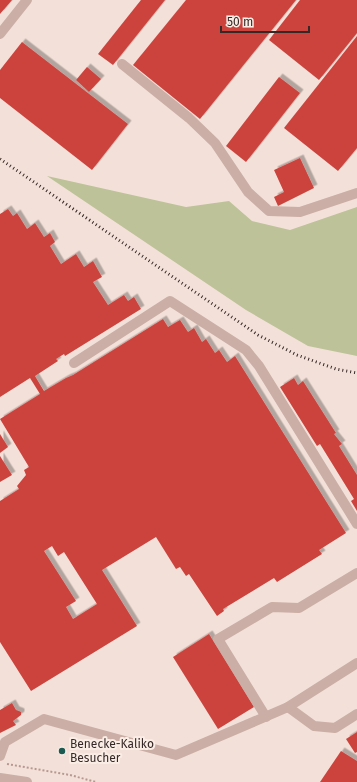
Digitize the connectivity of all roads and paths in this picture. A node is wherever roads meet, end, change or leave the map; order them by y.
1 (27, 0) edge
2 (0, 34) edge
3 (122, 64) dead end
4 (357, 193) edge
5 (74, 363) dead end
6 (357, 524) edge
7 (357, 573) edge
8 (357, 663) edge
9 (288, 707) junction
10 (357, 714) edge
11 (266, 717) junction
12 (3, 760) edge
13 (0, 778) edge
14 (26, 782) edge
15 (96, 782) edge

1 - 2 street
3 - 4 street
5 - 6 street
7 - 11 street
8 - 9 street
9 - 10 street
9 - 11 street
11 - 12 street
12 - 15 path
13 - 14 street

